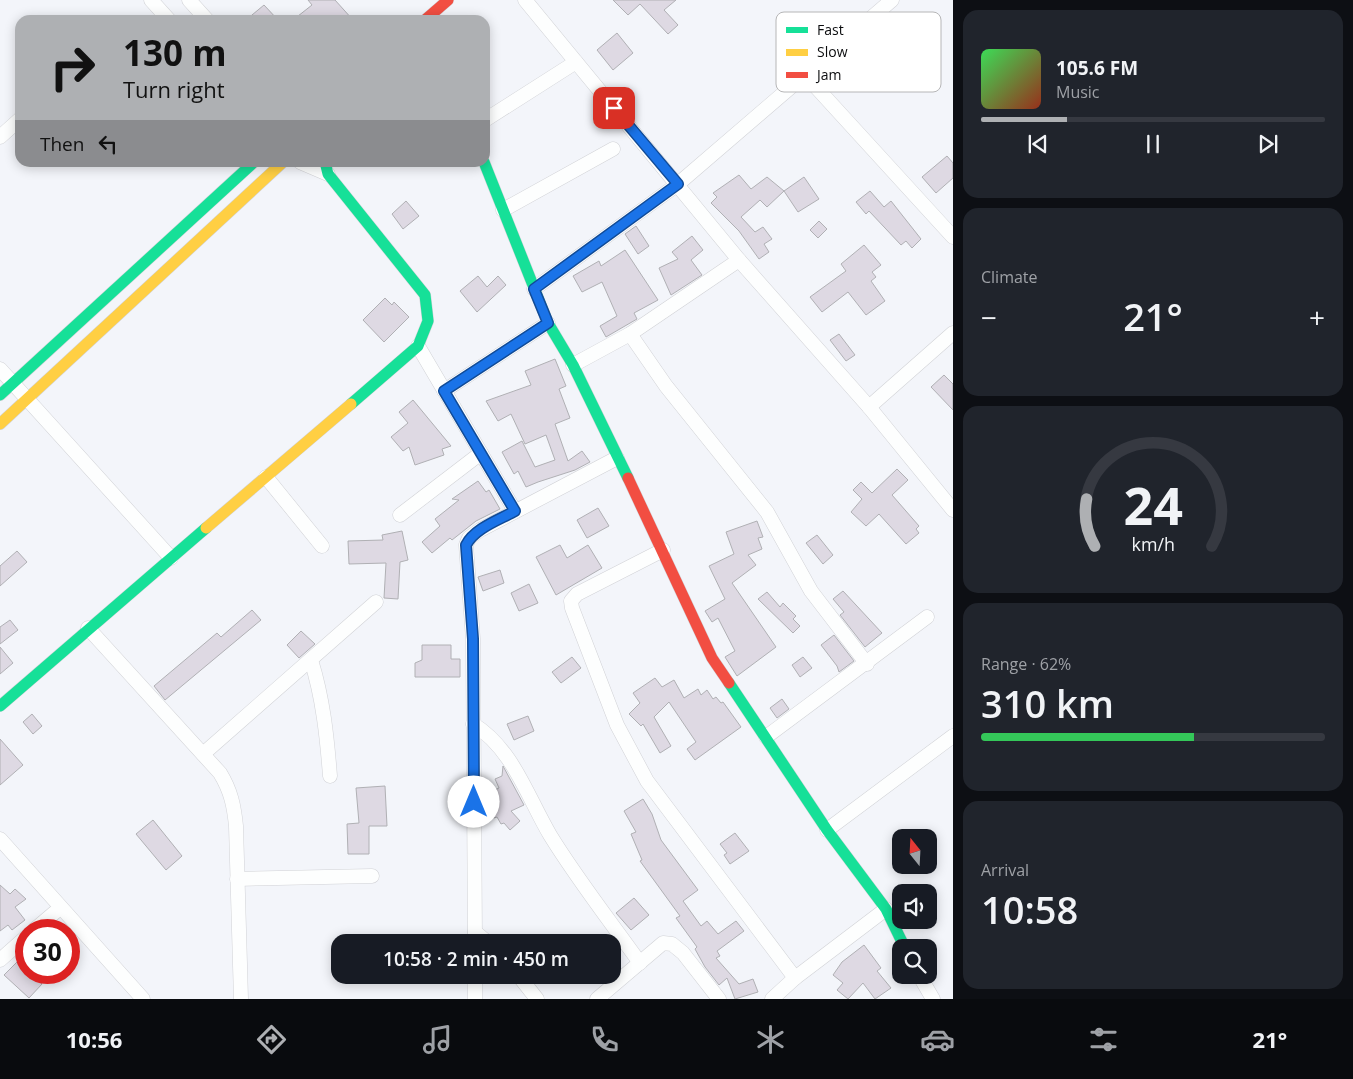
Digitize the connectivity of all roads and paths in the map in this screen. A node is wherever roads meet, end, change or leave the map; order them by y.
1 (151, 0) edge
2 (189, 0) edge
3 (448, 0) edge
4 (525, 0) edge
5 (892, 0) edge
6 (878, 12) edge
7 (164, 15) edge
8 (202, 15) edge
9 (431, 15) edge
10 (576, 62) junction
11 (785, 92) edge
12 (821, 92) edge
13 (490, 117) edge
14 (15, 124) edge
15 (0, 137) edge
16 (612, 149) dead end
17 (249, 167) edge
18 (278, 167) edge
19 (486, 167) edge
20 (327, 168) edge
21 (678, 184) junction
22 (503, 210) junction
23 (953, 237) edge
24 (739, 260) junction
25 (534, 289) junction
26 (548, 323) junction
27 (953, 333) edge
28 (630, 334) junction
29 (418, 346) junction
30 (573, 365) junction
31 (0, 368) edge
32 (13, 383) junction
33 (444, 391) junction
34 (0, 395) edge
35 (28, 399) junction
36 (869, 407) junction
37 (0, 424) edge
38 (481, 453) junction
39 (617, 458) junction
40 (266, 477) junction
41 (953, 510) edge
42 (515, 511) junction
43 (400, 515) dead end
44 (322, 546) dead end
45 (663, 550) junction
46 (171, 558) junction
47 (376, 602) dead end
48 (927, 617) dead end
49 (88, 628) junction
50 (311, 660) junction
51 (866, 664) junction
52 (0, 706) edge
53 (473, 724) junction
54 (953, 736) edge
55 (766, 737) junction
56 (203, 754) junction
57 (330, 776) dead end
58 (827, 830) junction
59 (0, 839) edge
60 (372, 876) dead end
61 (237, 879) junction
62 (60, 908) junction
63 (886, 909) junction
64 (47, 919) edge
65 (475, 934) edge
66 (901, 939) edge
67 (15, 947) edge
68 (0, 960) edge
69 (640, 964) junction
70 (795, 978) junction
71 (475, 984) edge
72 (525, 984) edge
73 (923, 984) edge
74 (929, 998) edge
75 (143, 999) edge
76 (241, 999) edge
77 (474, 999) edge
78 (537, 999) edge
79 (597, 999) edge
80 (718, 999) edge
81 (772, 999) edge

1 - 7 street
2 - 8 street
3 - 9 street
4 - 10 street
5 - 6 street
10 - 13 street
10 - 21 street
11 - 21 street
12 - 23 street
14 - 15 street
16 - 22 street
17 - 32 street
18 - 35 street
19 - 22 street
20 - 29 street
21 - 24 street
21 - 25 street
22 - 25 street
24 - 28 street
24 - 36 street
25 - 26 street
26 - 30 street
26 - 33 street
27 - 36 street
28 - 30 street
28 - 51 street
29 - 33 street
29 - 40 street
30 - 39 street
31 - 32 street
32 - 34 street
32 - 35 street
33 - 38 street
35 - 37 street
35 - 46 street
36 - 41 street
38 - 42 street
38 - 43 street
39 - 42 street
39 - 45 street
40 - 44 street
40 - 46 street
42 - 53 street
45 - 55 street
45 - 70 street
46 - 49 street
47 - 50 street
48 - 51 street
49 - 52 street
49 - 56 street
50 - 56 street
50 - 57 street
51 - 55 street
53 - 65 street
53 - 69 street
54 - 58 street
55 - 58 street
56 - 61 street
58 - 63 street
59 - 62 street
60 - 61 street
61 - 76 street
62 - 64 street
62 - 75 street
63 - 66 street
63 - 70 street
67 - 68 street
69 - 79 street
69 - 80 street
70 - 81 street
71 - 77 street
72 - 78 street
73 - 74 street

